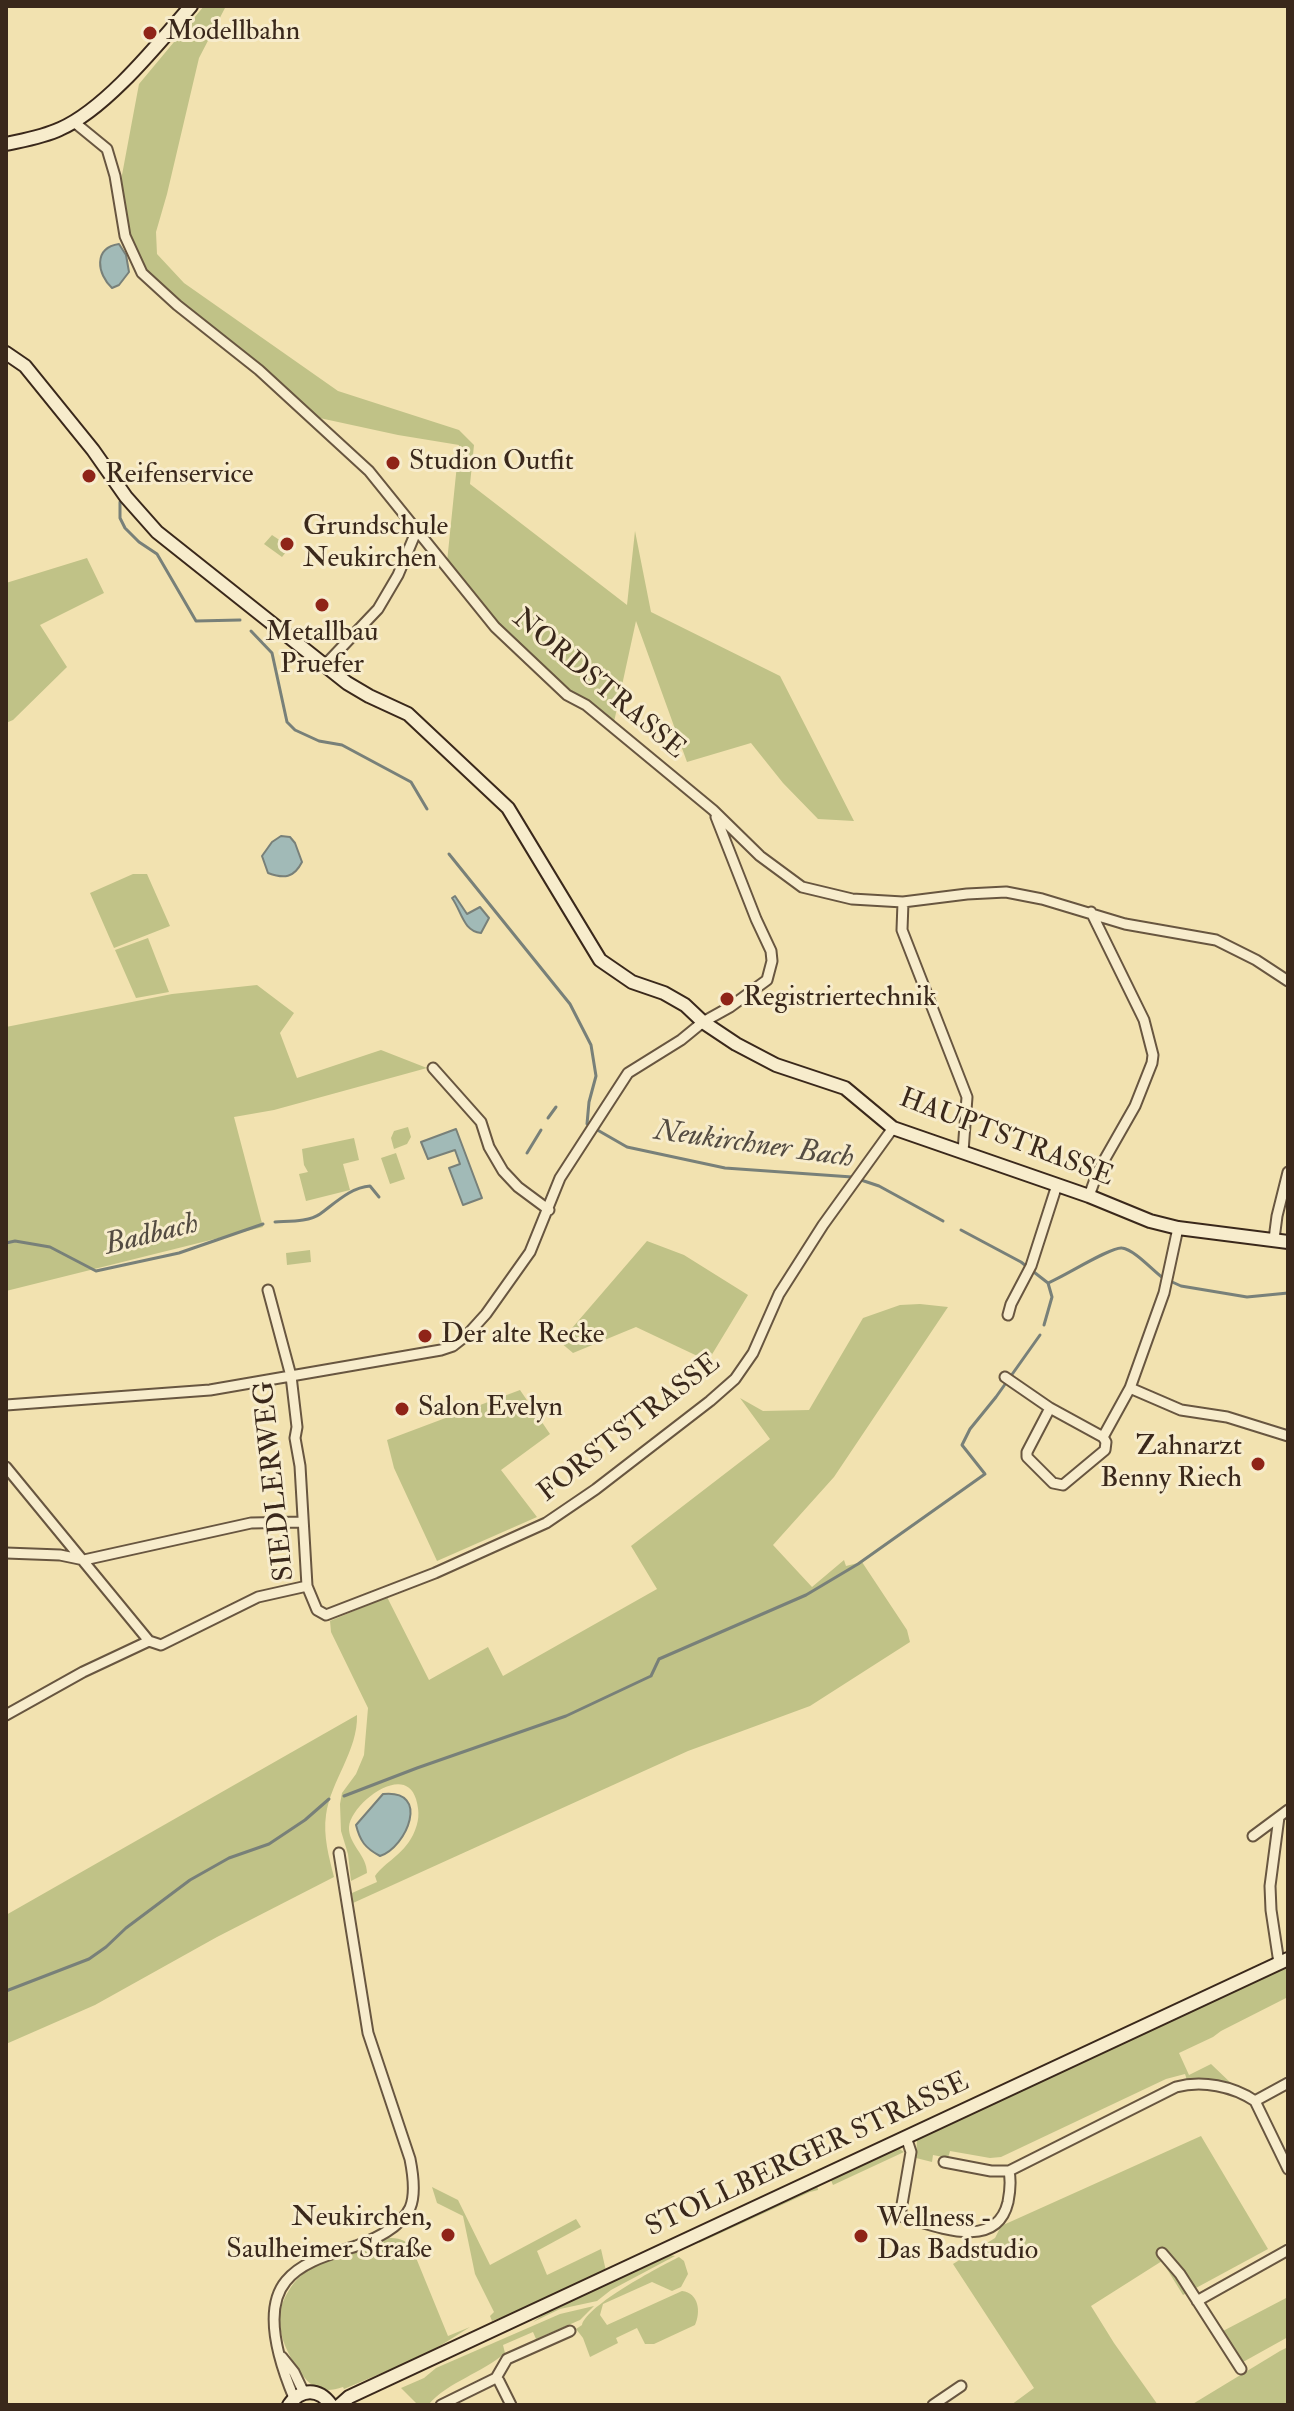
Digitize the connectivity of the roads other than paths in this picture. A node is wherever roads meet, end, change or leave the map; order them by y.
1 (191, 6) edge
2 (74, 122) junction
3 (6, 144) edge
4 (6, 353) edge
5 (416, 532) junction
6 (324, 666) junction
7 (713, 810) junction
8 (903, 902) junction
9 (1091, 912) junction
10 (1288, 981) edge
11 (703, 1022) junction
12 (433, 1068) dead end
13 (893, 1128) junction
14 (963, 1152) junction
15 (1288, 1172) edge
16 (1057, 1185) junction
17 (1089, 1196) junction
18 (549, 1210) junction
19 (1178, 1228) junction
20 (1274, 1239) junction
21 (1288, 1242) edge
22 (268, 1290) dead end
23 (1008, 1315) dead end
24 (291, 1376) junction
25 (1009, 1380) dead end
26 (1130, 1388) junction
27 (6, 1405) edge
28 (1050, 1408) junction
29 (1288, 1436) edge
30 (1103, 1437) junction
31 (6, 1467) edge
32 (303, 1522) junction
33 (6, 1553) edge
34 (84, 1560) junction
35 (307, 1586) junction
36 (326, 1615) joint
37 (149, 1641) junction
38 (6, 1715) edge
39 (1284, 1814) edge
40 (1253, 1836) dead end
41 (339, 1853) dead end
42 (1284, 1961) edge
43 (1288, 2083) edge
44 (1255, 2101) junction
45 (906, 2137) junction
46 (944, 2162) dead end
47 (1288, 2169) edge
48 (1009, 2171) junction
49 (1288, 2250) edge
50 (1162, 2253) dead end
51 (1197, 2301) junction
52 (570, 2331) dead end
53 (1241, 2369) dead end
54 (496, 2378) junction
55 (961, 2386) dead end
56 (296, 2399) edge
57 (344, 2401) edge
58 (328, 2402) edge
59 (441, 2405) edge
60 (511, 2405) edge
61 (933, 2405) edge

1 - 2 street
2 - 3 street
2 - 5 street, NORDSTRASSE
4 - 6 street, HAUPTSTRASSE
5 - 6 street
5 - 7 street, NORDSTRASSE
6 - 11 street, HAUPTSTRASSE
7 - 8 street, NORDSTRASSE
7 - 11 street
8 - 9 street, NORDSTRASSE
8 - 14 street
9 - 10 street, NORDSTRASSE
9 - 17 street
11 - 13 street, HAUPTSTRASSE
11 - 18 street
12 - 18 street
13 - 14 street, HAUPTSTRASSE
13 - 36 street, FORSTSTRASSE
14 - 16 street, HAUPTSTRASSE
15 - 20 street
16 - 17 street, HAUPTSTRASSE
16 - 23 street
17 - 19 street, HAUPTSTRASSE
18 - 24 street
19 - 20 street, HAUPTSTRASSE
19 - 26 street
20 - 21 street, HAUPTSTRASSE
22 - 24 street, SIEDLERWEG
24 - 27 street
24 - 32 street, SIEDLERWEG
25 - 28 street
26 - 29 street
26 - 30 street
28 - 30 street
28 - 30 street
31 - 34 street
32 - 34 street
32 - 35 street, SIEDLERWEG
33 - 34 street
34 - 37 street
35 - 36 street, SIEDLERWEG
35 - 37 street
37 - 38 street
39 - 40 street
39 - 42 street
41 - 56 street
42 - 45 street, STOLLBERGER STRASSE
43 - 44 street
44 - 47 street
44 - 48 street
45 - 48 street
45 - 57 street, STOLLBERGER STRASSE
46 - 48 street
49 - 51 street
50 - 51 street
51 - 53 street
52 - 54 street
54 - 59 street
54 - 60 street
55 - 61 street
56 - 58 street, STOLLBERGER STRASSE
57 - 58 street, STOLLBERGER STRASSE

